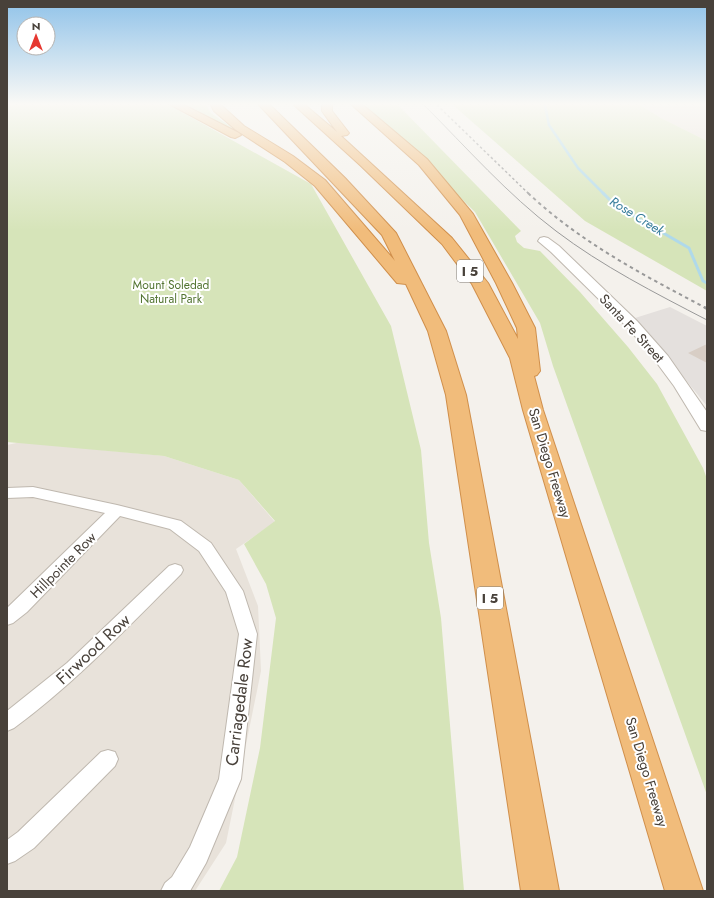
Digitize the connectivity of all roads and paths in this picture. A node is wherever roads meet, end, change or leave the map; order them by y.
1 (256, 147) edge
2 (268, 147) edge
3 (306, 147) edge
4 (347, 147) edge
5 (353, 147) edge
6 (405, 147) edge
7 (364, 162) junction
8 (315, 178) junction
9 (544, 241) dead end
10 (427, 309) junction
11 (533, 410) junction
12 (707, 426) edge
13 (7, 493) edge
14 (117, 510) junction
15 (175, 570) dead end
16 (7, 618) edge
17 (7, 722) edge
18 (108, 759) dead end
19 (7, 853) edge
20 (173, 891) edge
21 (540, 891) edge
22 (684, 891) edge

1 - 8 highway
2 - 8 highway
3 - 10 highway, I 5
4 - 7 highway, San Diego Freeway / I 5
5 - 7 highway
6 - 11 highway
7 - 11 highway, San Diego Freeway / I 5
8 - 10 highway
9 - 12 street, Santa Fe Street
10 - 21 highway, I 5
11 - 22 highway, San Diego Freeway / I 5
13 - 14 street, Carriagedale Row
14 - 16 street, Hillpointe Row
14 - 20 street, Carriagedale Row
15 - 17 street, Firwood Row
18 - 19 street

